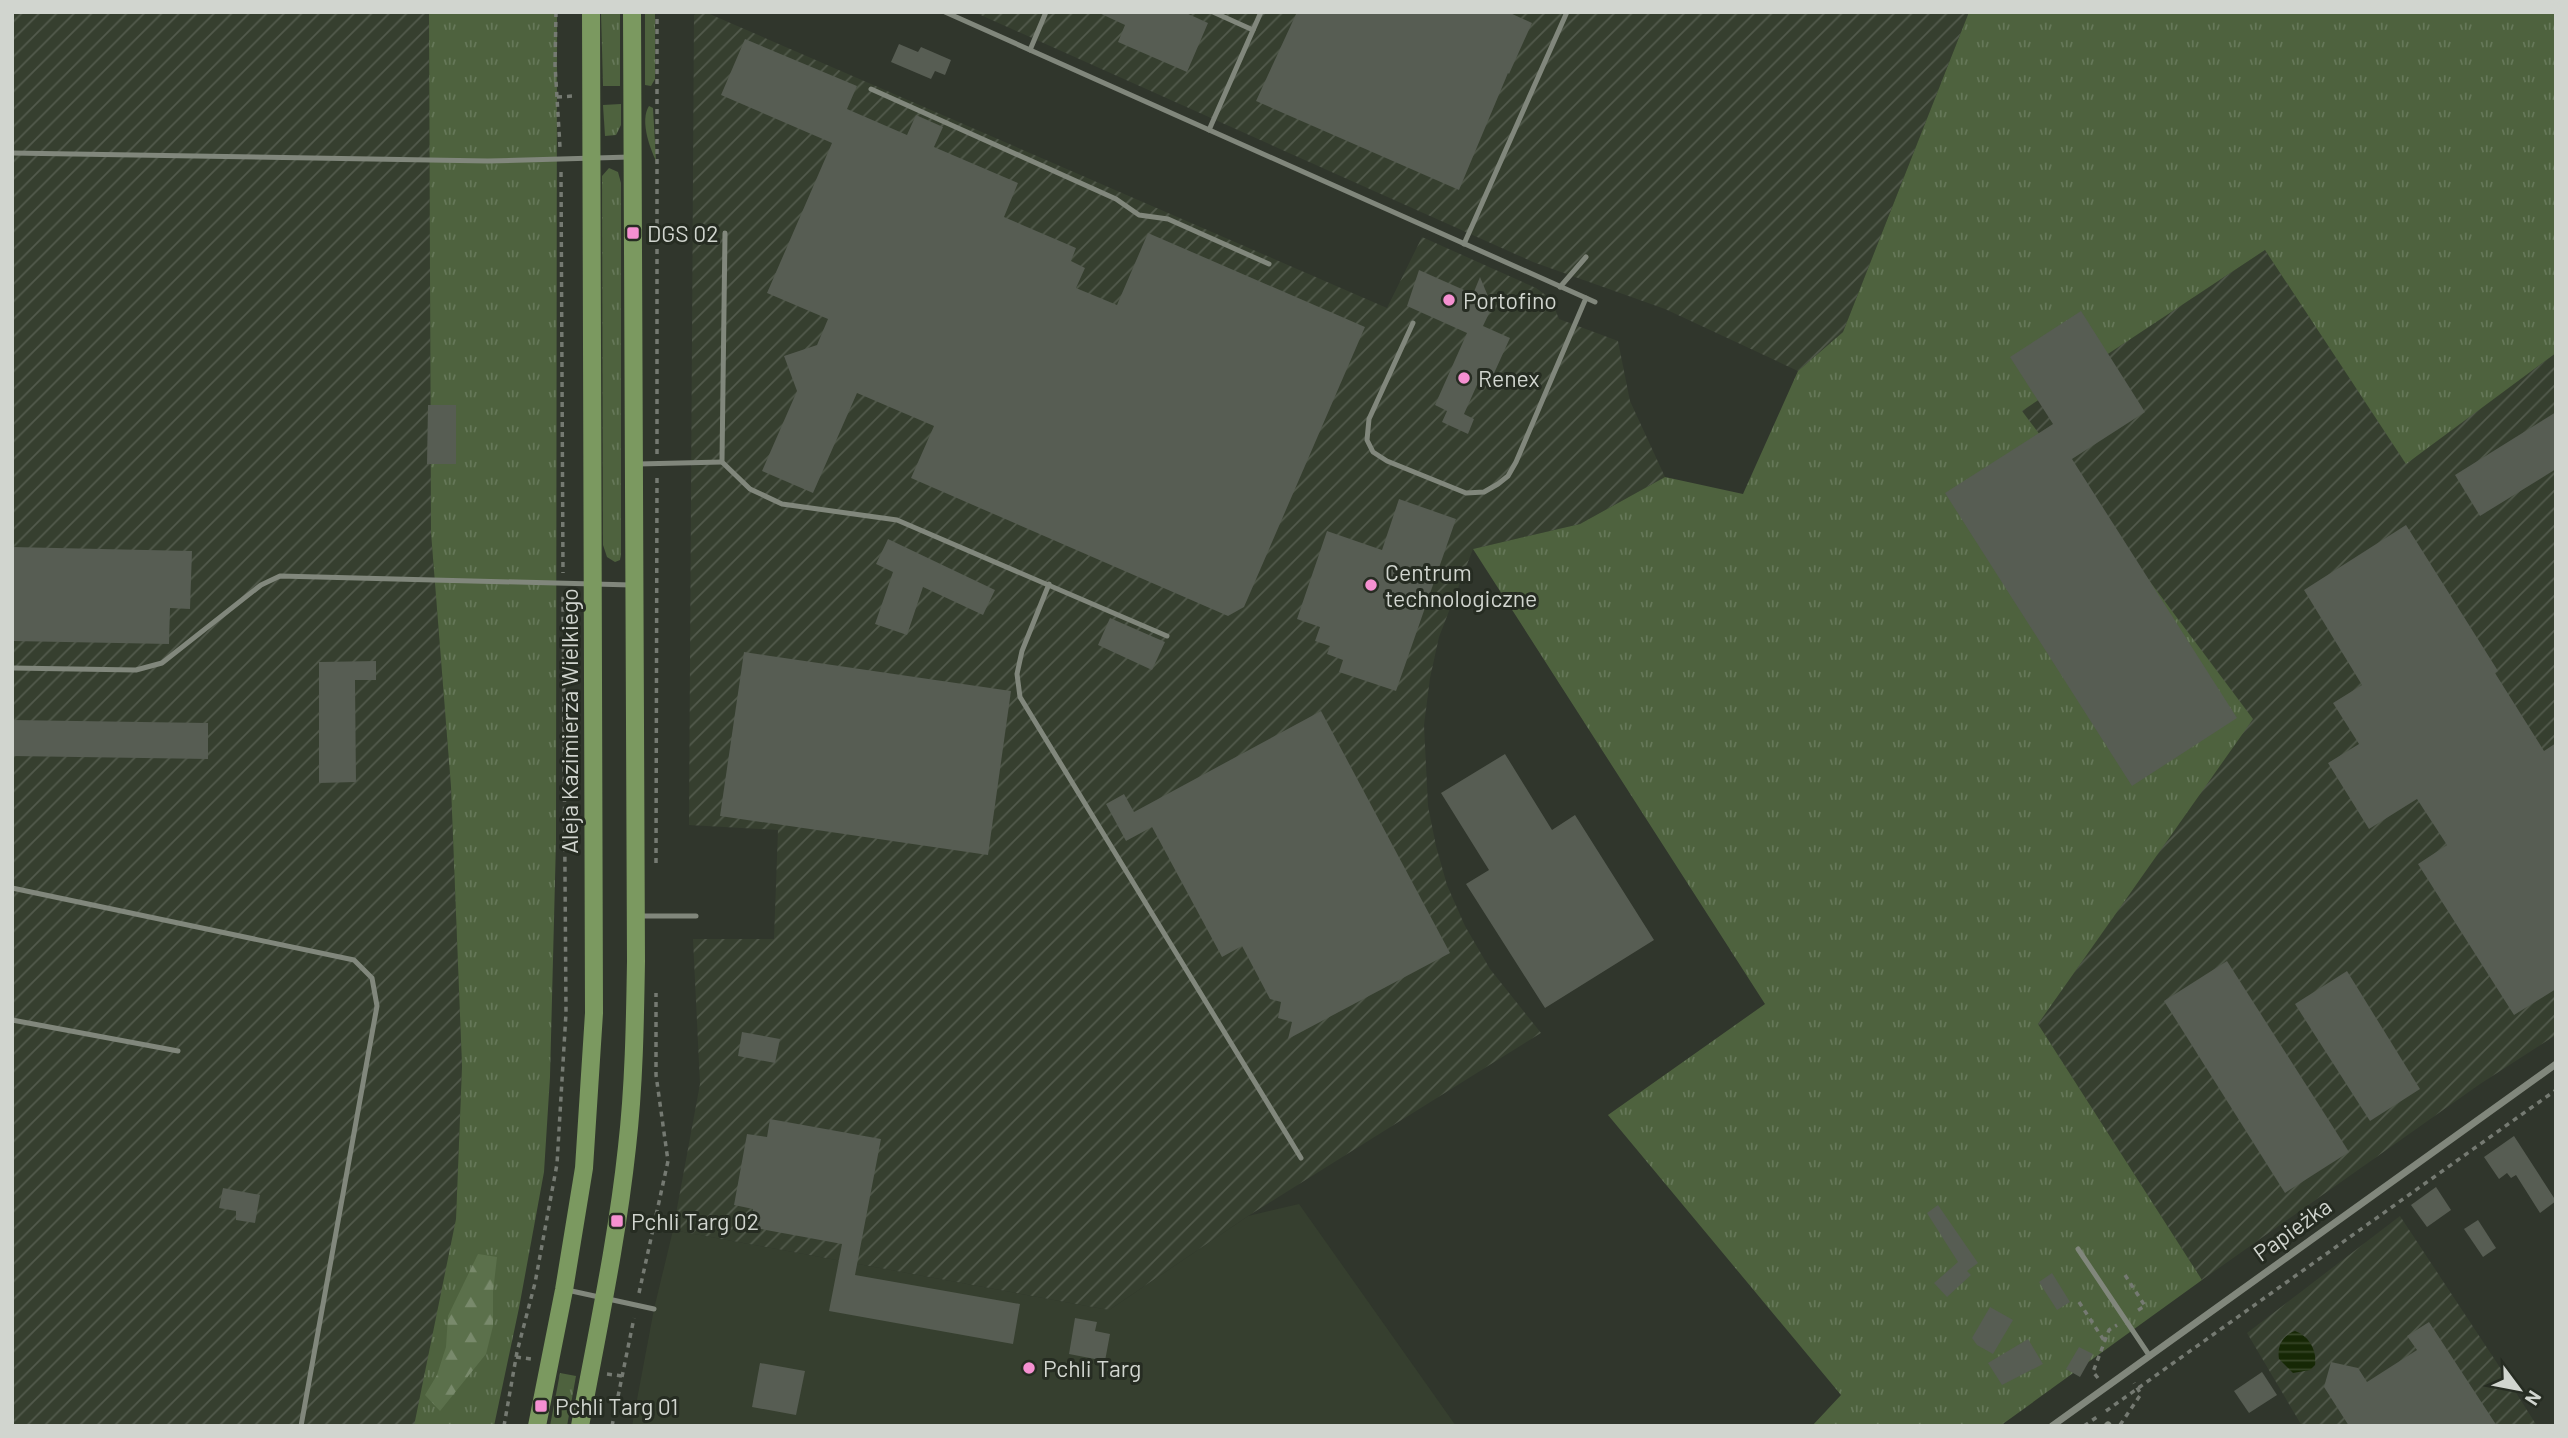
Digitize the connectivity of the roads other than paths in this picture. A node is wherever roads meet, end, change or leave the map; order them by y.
1 (591, 12) edge
2 (632, 12) edge
3 (945, 12) edge
4 (1046, 12) edge
5 (1213, 12) edge
6 (1261, 12) edge
7 (1567, 12) edge
8 (1253, 30) junction
9 (1030, 50) junction
10 (871, 89) dead end
11 (1209, 130) junction
12 (12, 153) edge
13 (634, 157) junction
14 (592, 159) junction
15 (725, 233) dead end
16 (1464, 244) junction
17 (1586, 257) dead end
18 (1269, 264) dead end
19 (1560, 286) junction
20 (1586, 299) junction
21 (1595, 302) dead end
22 (1413, 323) dead end
23 (722, 463) junction
24 (635, 464) junction
25 (593, 584) junction
26 (1049, 584) junction
27 (635, 585) junction
28 (1167, 636) dead end
29 (12, 668) edge
30 (12, 888) edge
31 (636, 916) junction
32 (695, 916) dead end
33 (12, 1020) edge
34 (178, 1051) dead end
35 (2556, 1064) edge
36 (1301, 1158) dead end
37 (2078, 1249) dead end
38 (564, 1290) junction
39 (605, 1297) junction
40 (654, 1309) dead end
41 (2149, 1355) junction
42 (301, 1426) edge
43 (537, 1426) edge
44 (580, 1426) edge
45 (2052, 1426) edge

1 - 14 main road, Aleja Kazimierza Wielkiego
2 - 13 main road
3 - 9 lane
4 - 9 lane
5 - 8 lane
6 - 8 lane
7 - 16 lane
8 - 11 lane
9 - 11 lane
10 - 18 lane
11 - 16 lane
12 - 14 lane
13 - 14 lane
13 - 24 main road
14 - 25 main road, Aleja Kazimierza Wielkiego
15 - 23 lane
16 - 19 lane
17 - 19 lane
19 - 20 lane
20 - 21 lane
20 - 22 lane
23 - 24 lane
23 - 26 lane
24 - 27 main road
25 - 27 lane
25 - 29 lane
25 - 38 main road, Aleja Kazimierza Wielkiego
26 - 28 lane
26 - 36 lane
27 - 31 main road
30 - 42 lane
31 - 32 lane
31 - 39 main road
33 - 34 lane
35 - 41 street, Papieżka
37 - 41 lane
38 - 39 lane
38 - 43 main road, Aleja Kazimierza Wielkiego
39 - 40 lane
39 - 44 main road
41 - 45 street, Papieżka

